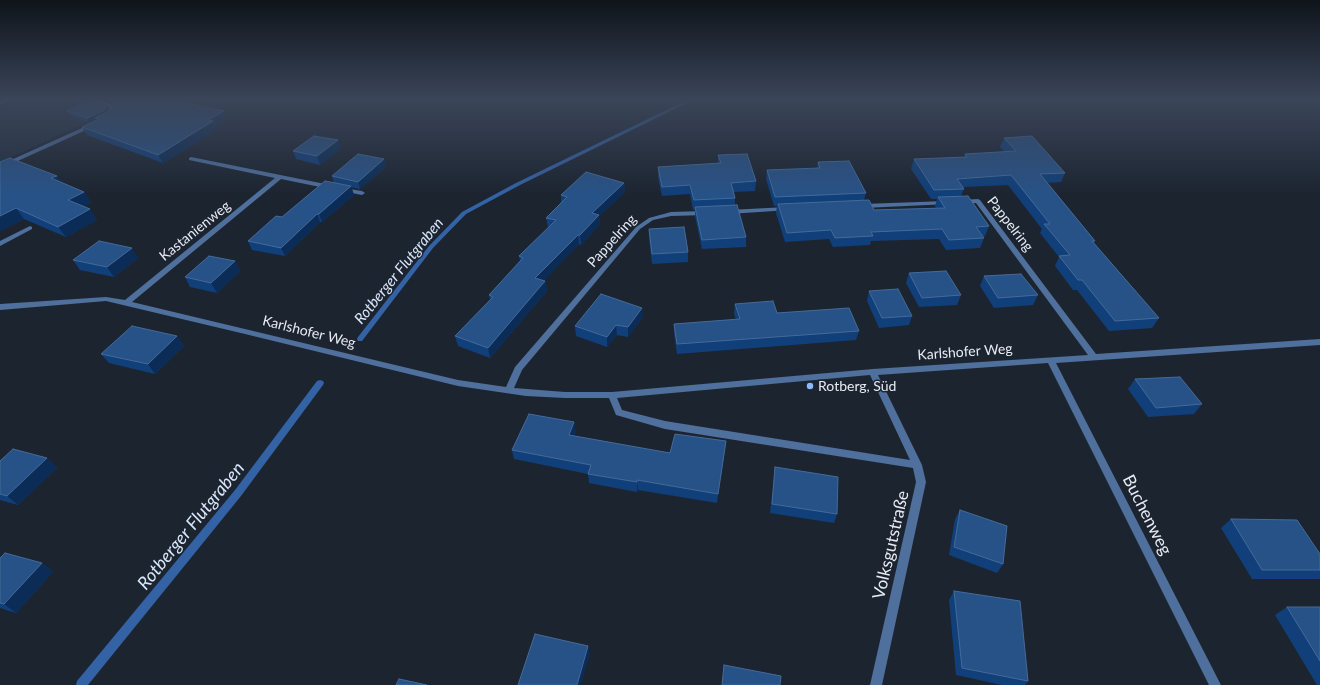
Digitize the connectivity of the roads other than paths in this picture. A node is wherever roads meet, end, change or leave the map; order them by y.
1 (80, 131) edge
2 (191, 159) dead end
3 (0, 168) edge
4 (280, 177) junction
5 (362, 193) dead end
6 (852, 207) edge
7 (797, 209) edge
8 (30, 228) edge
9 (0, 244) edge
10 (126, 303) junction
11 (0, 307) edge
12 (1320, 342) edge
13 (1094, 357) junction
14 (1051, 360) junction
15 (872, 372) junction
16 (509, 391) junction
17 (612, 395) junction
18 (917, 465) junction
19 (876, 685) edge
20 (1215, 685) edge

1 - 3 street
2 - 4 street
4 - 5 street
4 - 10 street, Kastanienweg
6 - 13 street, Pappelring
7 - 16 street, Pappelring
8 - 9 street
10 - 11 street, Karlshofer Weg
10 - 16 street, Karlshofer Weg
12 - 13 street, Karlshofer Weg
13 - 14 street, Karlshofer Weg
14 - 15 street, Karlshofer Weg
14 - 20 street, Buchenweg
15 - 17 street, Karlshofer Weg
15 - 18 street, Volksgutstraße
16 - 17 street, Karlshofer Weg
17 - 18 street
18 - 19 street, Volksgutstraße

